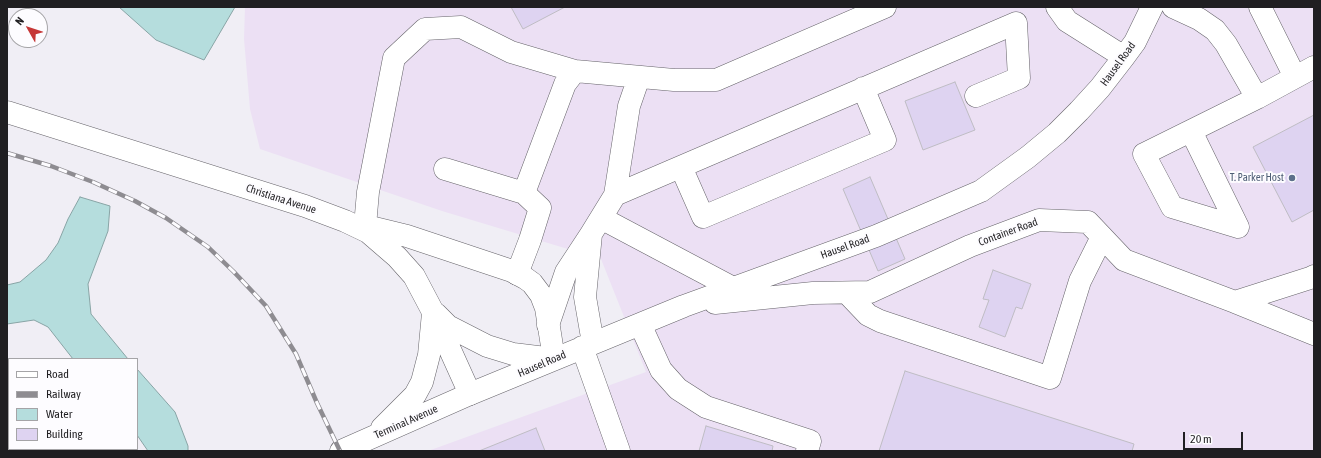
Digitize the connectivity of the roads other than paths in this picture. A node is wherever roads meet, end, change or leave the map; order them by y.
1 (886, 7) edge
2 (1057, 7) edge
3 (1152, 7) edge
4 (1173, 7) edge
5 (1260, 7) edge
6 (1124, 57) junction
7 (1314, 66) edge
8 (575, 70) junction
9 (639, 77) junction
10 (1295, 77) junction
11 (862, 88) junction
12 (976, 96) dead end
13 (1257, 98) junction
14 (7, 112) edge
15 (1192, 131) junction
16 (681, 167) junction
17 (445, 168) dead end
18 (524, 193) junction
19 (615, 195) junction
20 (355, 224) junction
21 (596, 226) junction
22 (1102, 237) junction
23 (517, 274) junction
24 (1314, 276) edge
25 (732, 288) junction
26 (847, 293) junction
27 (1235, 302) junction
28 (684, 306) junction
29 (434, 312) junction
30 (640, 324) junction
31 (548, 325) junction
32 (1314, 334) edge
33 (587, 345) junction
34 (554, 359) junction
35 (470, 394) junction
36 (375, 436) junction
37 (341, 451) edge
38 (619, 451) edge
39 (808, 451) edge

1 - 9 street
2 - 6 street
3 - 6 street, Hausel Road
4 - 13 street
5 - 10 street
6 - 25 street, Hausel Road
7 - 10 street
8 - 9 street
8 - 18 street
8 - 20 street
9 - 19 street
10 - 13 street
11 - 12 street
11 - 16 street
11 - 16 street
13 - 15 street
14 - 20 street, Christiana Avenue
15 - 15 street
16 - 19 street
17 - 18 street
18 - 23 street
19 - 21 street
20 - 23 street
20 - 29 street, Christiana Avenue
21 - 25 street
21 - 31 street
21 - 33 street
22 - 26 street, Container Road
22 - 26 street
22 - 27 street, Container Road
23 - 31 street
24 - 27 street
25 - 28 street, Hausel Road
26 - 28 street, Container Road
27 - 32 street, Container Road
28 - 30 street, Hausel Road
29 - 34 street
29 - 35 street, Christiana Avenue
29 - 36 street
30 - 33 street, Hausel Road
30 - 39 street
31 - 34 street
33 - 34 street, Hausel Road
33 - 38 street
34 - 35 street, Hausel Road
35 - 36 street, Terminal Avenue
36 - 37 street, Terminal Avenue

